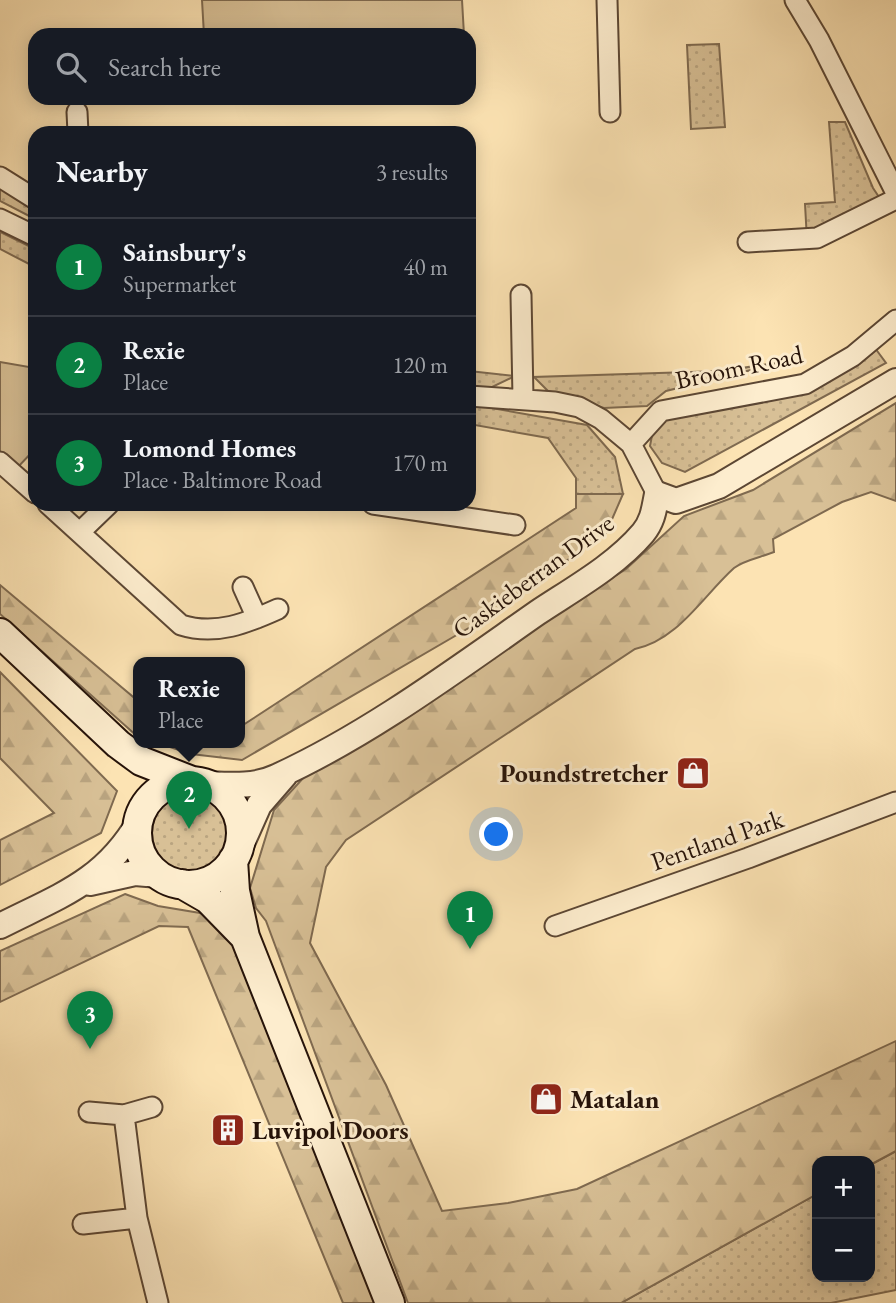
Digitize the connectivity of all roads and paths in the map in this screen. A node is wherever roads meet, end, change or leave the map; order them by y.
1 (607, 0) edge
2 (796, 0) edge
3 (77, 112) dead end
4 (610, 112) dead end
5 (78, 126) edge
6 (0, 177) edge
7 (896, 193) edge
8 (28, 195) edge
9 (896, 199) edge
10 (0, 219) edge
11 (28, 233) edge
12 (748, 242) dead end
13 (521, 295) dead end
14 (896, 320) edge
15 (896, 381) edge
16 (476, 396) edge
17 (523, 398) junction
18 (631, 444) junction
19 (0, 462) edge
20 (28, 487) edge
21 (657, 494) junction
22 (56, 511) edge
23 (101, 511) edge
24 (423, 511) edge
25 (515, 524) dead end
26 (80, 532) junction
27 (243, 587) dead end
28 (278, 609) dead end
29 (257, 618) junction
30 (0, 633) edge
31 (118, 744) junction
32 (296, 765) junction
33 (200, 783) junction
34 (896, 802) edge
35 (140, 818) junction
36 (236, 855) junction
37 (170, 879) junction
38 (82, 884) junction
39 (0, 926) edge
40 (555, 926) dead end
41 (245, 937) junction
42 (152, 1107) dead end
43 (89, 1112) dead end
44 (124, 1115) junction
45 (137, 1218) junction
46 (83, 1224) dead end
47 (158, 1303) edge
48 (390, 1303) edge

1 - 4 street
2 - 7 street
3 - 5 street
6 - 8 street
9 - 12 street
10 - 11 street
13 - 17 street
14 - 18 street, Broom Road
15 - 21 street
16 - 17 street
17 - 18 street
18 - 21 street
19 - 20 street
21 - 32 street, Caskieberran Drive
22 - 26 street
23 - 26 street
24 - 25 street
26 - 29 street
27 - 29 street
28 - 29 street
30 - 31 main road
31 - 33 main road
31 - 35 main road
32 - 33 street, Caskieberran Drive
32 - 36 street, Caskieberran Drive
33 - 35 main road
33 - 36 main road
34 - 40 street, Pentland Park
35 - 37 main road
35 - 38 street
36 - 37 main road
36 - 41 main road
37 - 38 street
37 - 41 main road
38 - 39 street
41 - 48 main road
42 - 44 street
43 - 44 street
44 - 45 street
45 - 46 street
45 - 47 street

